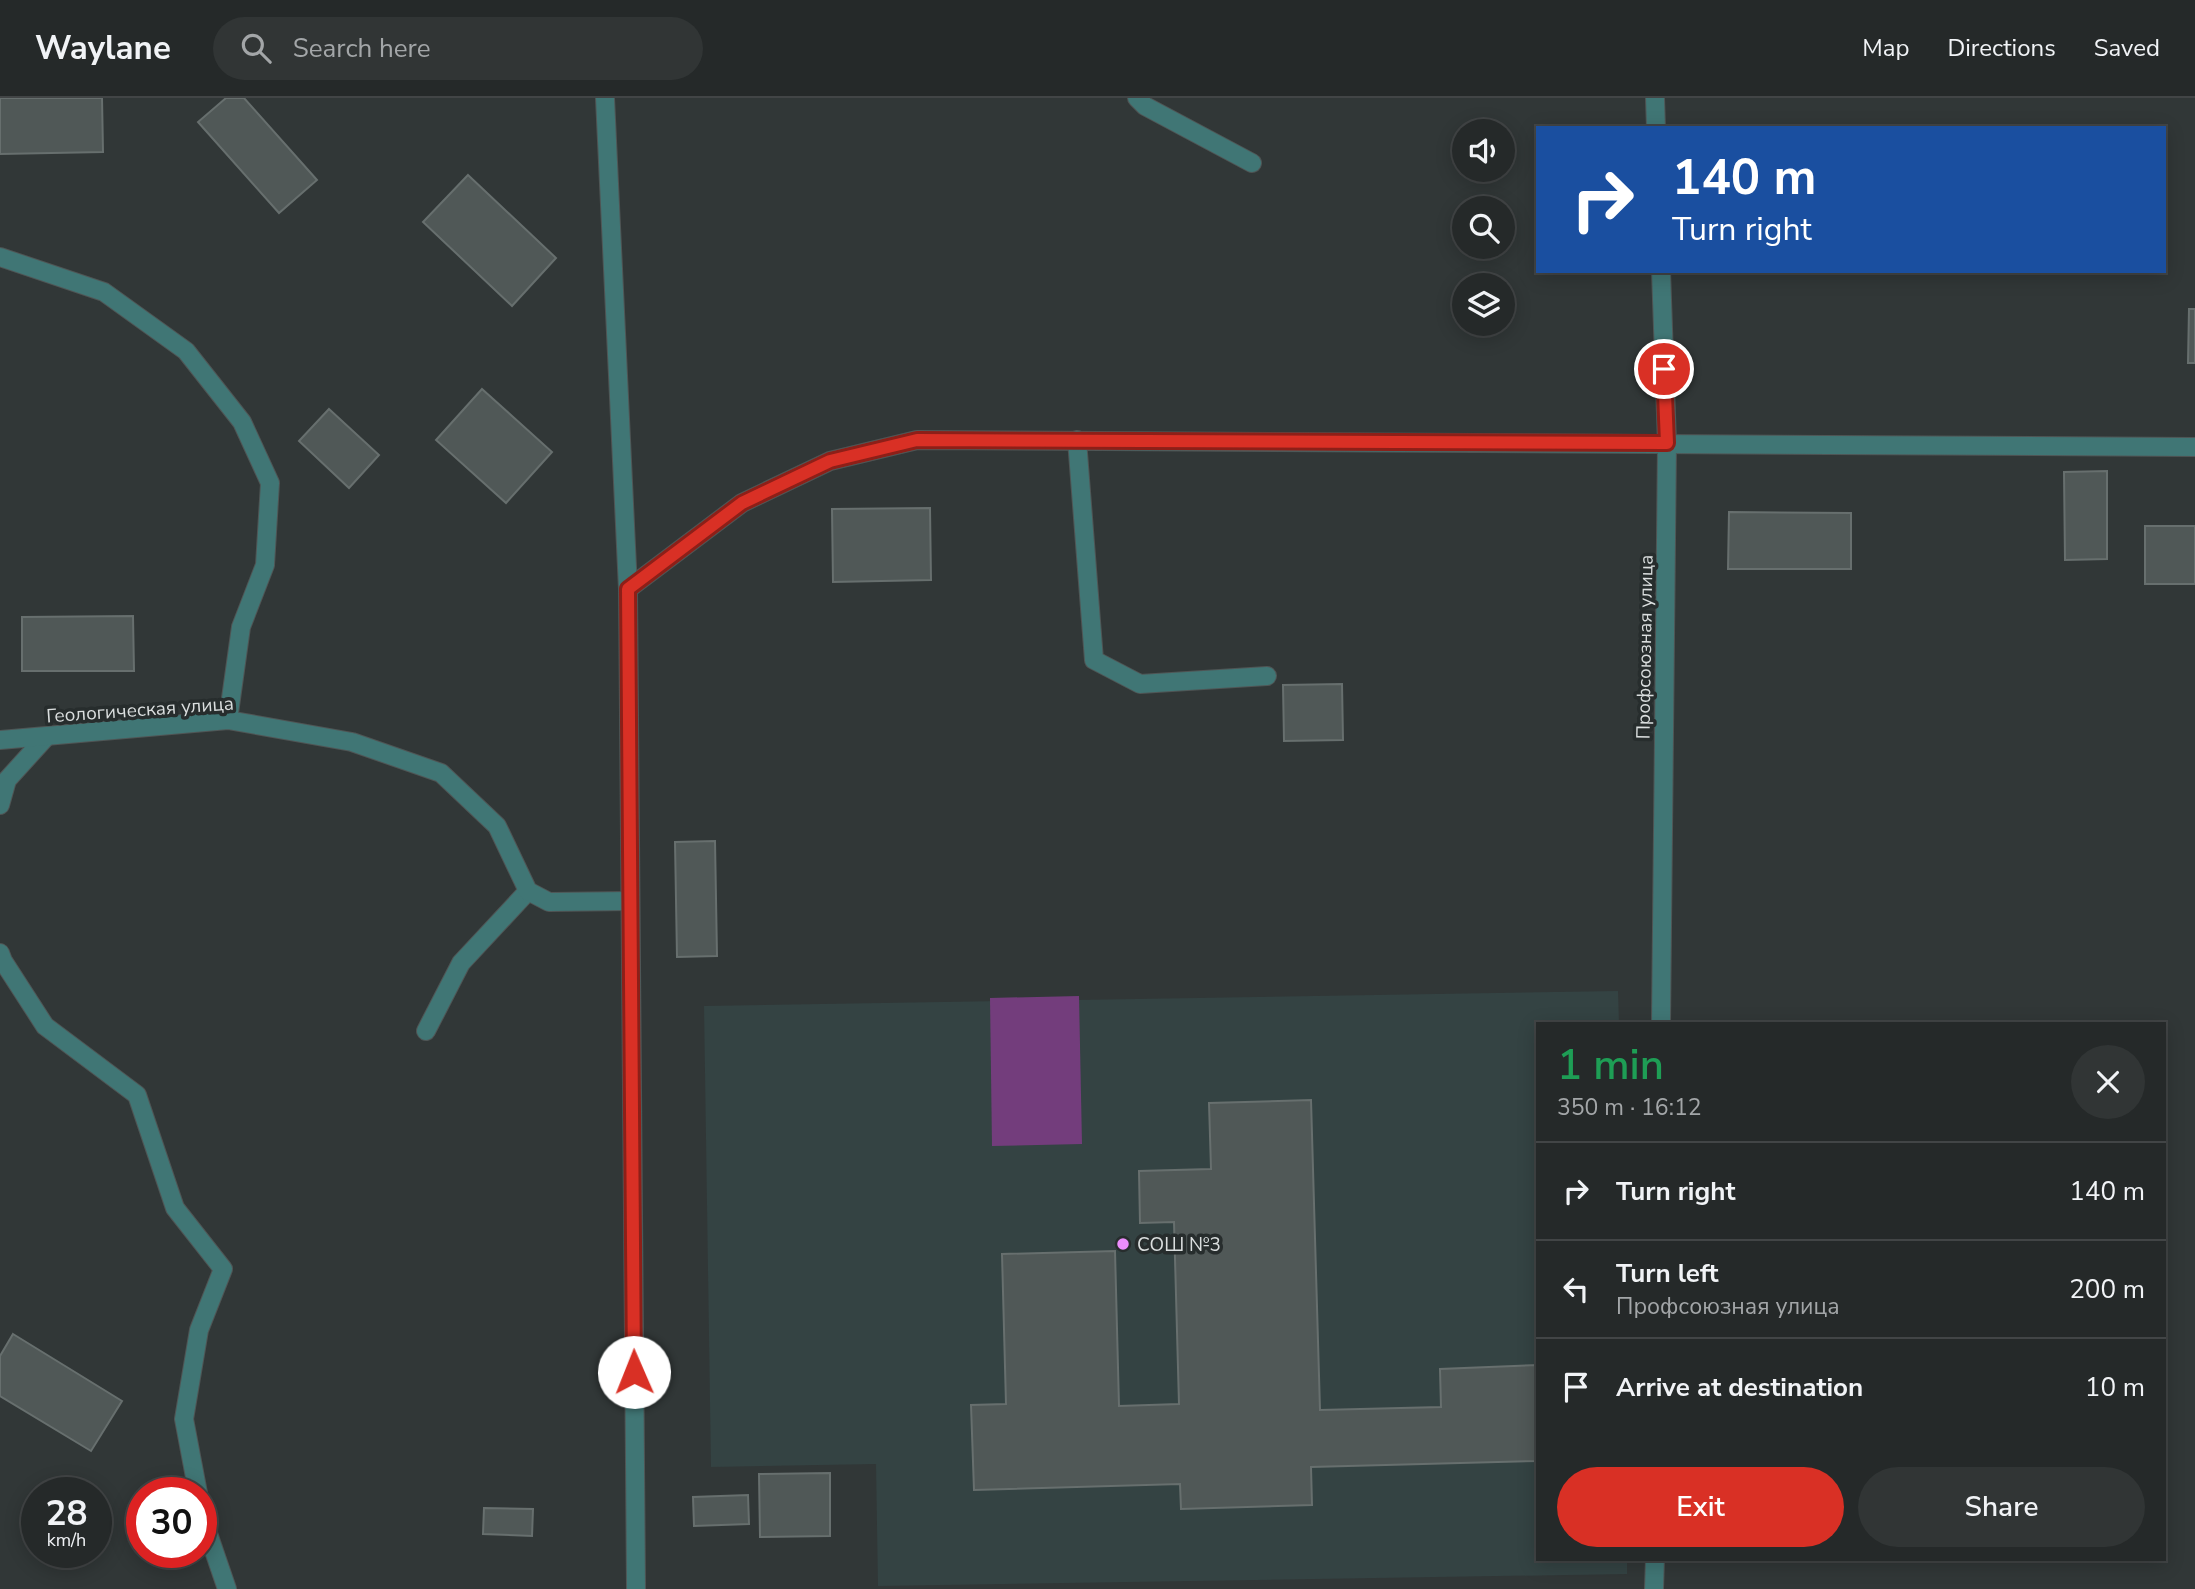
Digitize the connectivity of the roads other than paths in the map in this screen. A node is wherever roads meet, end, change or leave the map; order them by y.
1 (605, 98) edge
2 (1137, 98) edge
3 (1655, 98) edge
4 (1656, 126) edge
5 (1252, 163) dead end
6 (0, 257) edge
7 (1661, 273) edge
8 (1077, 440) junction
9 (1667, 443) junction
10 (2195, 447) edge
11 (628, 589) junction
12 (1267, 676) dead end
13 (228, 720) junction
14 (46, 737) junction
15 (0, 740) edge
16 (0, 805) edge
17 (528, 891) junction
18 (630, 901) junction
19 (0, 953) edge
20 (1661, 1022) edge
21 (426, 1031) dead end
22 (195, 1477) edge
23 (217, 1560) edge
24 (1655, 1561) edge
25 (227, 1589) edge
26 (636, 1589) edge
27 (1654, 1589) edge

1 - 11 street
2 - 5 street
3 - 4 street
6 - 13 street
7 - 9 street, Профсоюзная улица
8 - 9 street
8 - 11 street
8 - 12 street
9 - 10 street
9 - 20 street, Профсоюзная улица
11 - 18 street
13 - 14 street, Геологическая улица
13 - 17 street, Геологическая улица
14 - 15 street, Геологическая улица
14 - 16 street
17 - 18 street
17 - 21 street
18 - 26 street
19 - 22 street
23 - 25 street
24 - 27 street

